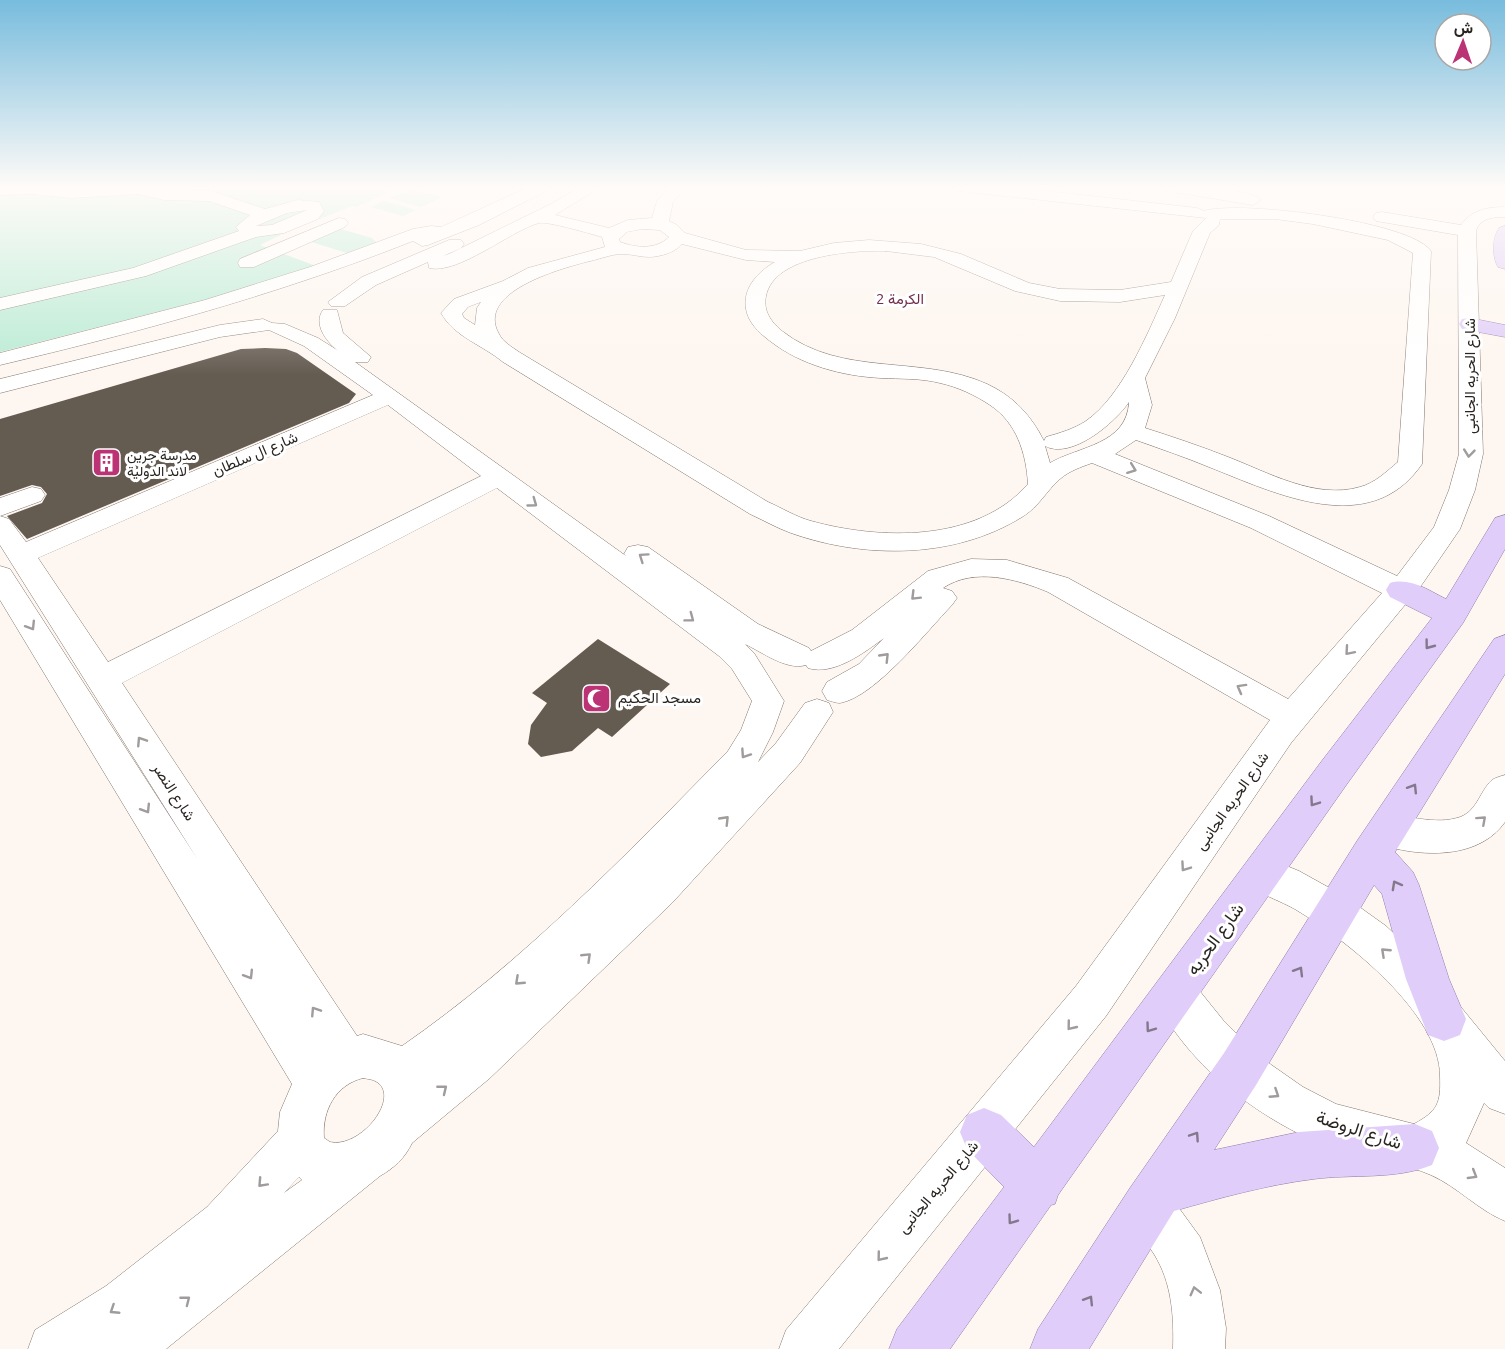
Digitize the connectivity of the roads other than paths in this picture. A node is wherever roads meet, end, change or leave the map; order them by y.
1 (179, 249) edge
2 (291, 249) edge
3 (309, 249) edge
4 (382, 249) edge
5 (397, 249) edge
6 (445, 249) edge
7 (472, 249) edge
8 (590, 249) edge
9 (682, 249) edge
10 (708, 249) edge
11 (840, 249) edge
12 (916, 249) edge
13 (1193, 249) edge
14 (1419, 249) edge
15 (1467, 249) edge
16 (801, 257) junction
17 (707, 263) dead end
18 (250, 266) dead end
19 (347, 266) junction
20 (406, 267) junction
21 (740, 276) dead end
22 (369, 281) junction
23 (515, 282) junction
24 (1178, 286) junction
25 (758, 289) junction
26 (296, 290) junction
27 (1126, 294) junction
28 (265, 300) junction
29 (0, 304) edge
30 (334, 308) junction
31 (486, 312) junction
32 (459, 313) junction
33 (1165, 318) junction
34 (1470, 324) junction
35 (208, 325) junction
36 (270, 327) junction
37 (1505, 331) edge
38 (231, 341) dead end
39 (495, 346) junction
40 (0, 359) edge
41 (0, 371) edge
42 (72, 376) junction
43 (1134, 378) junction
44 (0, 386) edge
45 (390, 396) junction
46 (0, 401) edge
47 (1112, 411) junction
48 (424, 413) junction
49 (1131, 424) junction
50 (1025, 426) junction
51 (1056, 442) junction
52 (1088, 455) junction
53 (1200, 476) junction
54 (498, 477) junction
55 (1041, 486) junction
56 (32, 495) dead end
57 (0, 508) edge
58 (1505, 524) edge
59 (0, 525) edge
60 (16, 573) edge
61 (1407, 583) junction
62 (665, 586) junction
63 (1052, 591) junction
64 (1456, 607) junction
65 (1505, 646) edge
66 (808, 658) junction
67 (766, 696) junction
68 (100, 697) junction
69 (828, 702) junction
70 (1285, 725) junction
71 (1505, 790) edge
72 (1379, 842) junction
73 (1262, 873) junction
74 (1335, 912) junction
75 (1175, 994) junction
76 (1444, 1019) junction
77 (1240, 1069) junction
78 (332, 1072) junction
79 (401, 1073) junction
80 (1505, 1092) edge
81 (984, 1132) junction
82 (302, 1140) junction
83 (383, 1142) junction
84 (1415, 1148) junction
85 (1037, 1186) junction
86 (1505, 1197) edge
87 (1153, 1199) junction
88 (54, 1349) edge
89 (124, 1349) edge
90 (805, 1349) edge
91 (917, 1349) edge
92 (1058, 1349) edge
93 (1198, 1349) edge

1 - 29 street
2 - 18 street
3 - 19 street
4 - 19 street
5 - 19 street
6 - 20 street
7 - 20 street
8 - 23 street
9 - 17 street
10 - 16 street
11 - 16 street
12 - 27 street
13 - 24 street
14 - 53 street
15 - 34 street, شارع الحريه الجانبى
16 - 25 street
19 - 22 street
19 - 26 street
19 - 40 street
20 - 22 street
21 - 25 street
22 - 30 street
23 - 31 street
23 - 32 street
24 - 27 street
24 - 33 street
25 - 50 street
26 - 28 street
26 - 30 street
27 - 33 street
28 - 35 street
28 - 36 street
30 - 36 street
30 - 48 street
31 - 32 street
31 - 39 street
32 - 39 street
33 - 43 street
34 - 37 main road
34 -> 61 street, شارع الحريه الجانبى
35 - 36 street
35 - 41 street
35 - 42 street
36 - 45 street
38 - 42 street
39 - 55 street
42 - 44 street
42 - 46 street
43 - 47 street
43 - 49 street
45 - 48 street
45 - 60 street, شارع ال سلطان
47 - 49 street
47 - 51 street
48 - 54 street
62 -> 48 street
49 - 52 street
49 - 53 street
49 - 53 street
50 - 51 street
50 - 55 street
51 - 52 street
52 -> 53 street
52 - 55 street
53 - 61 street
54 -> 62 street
54 - 68 street
56 - 57 street
58 - 64 main road, شارع الحريه
59 - 60 street
60 - 68 street
61 - 64 main road
61 -> 70 street, شارع الحريه الجانبى
62 - 66 street
62 -> 67 street
63 -> 66 street
69 -> 63 street
63 - 70 street
64 -> 73 main road, شارع الحريه
72 -> 65 main road
66 - 67 street
66 - 69 street
67 - 69 street
67 -> 79 street
68 - 78 street
83 -> 69 street
70 -> 81 street, شارع الحريه الجانبى
72 -> 71 street
72 - 74 main road
76 -> 72 main road
73 - 74 street
73 - 75 main road, شارع الحريه
76 -> 74 street
77 -> 74 main road
75 - 77 street, شارع الروضة
75 -> 85 main road, شارع الحريه
76 - 80 street
76 - 84 street
77 -> 84 street, شارع الروضة
87 -> 77 main road
78 - 79 street
78 - 82 street
79 - 83 street
81 - 85 main road
81 -> 90 street, شارع الحريه الجانبى
82 - 83 street
82 -> 88 street
89 -> 83 street
84 -> 86 street, شارع الروضة
84 - 87 main road
85 -> 91 main road, شارع الحريه
92 -> 87 main road
93 -> 87 street

